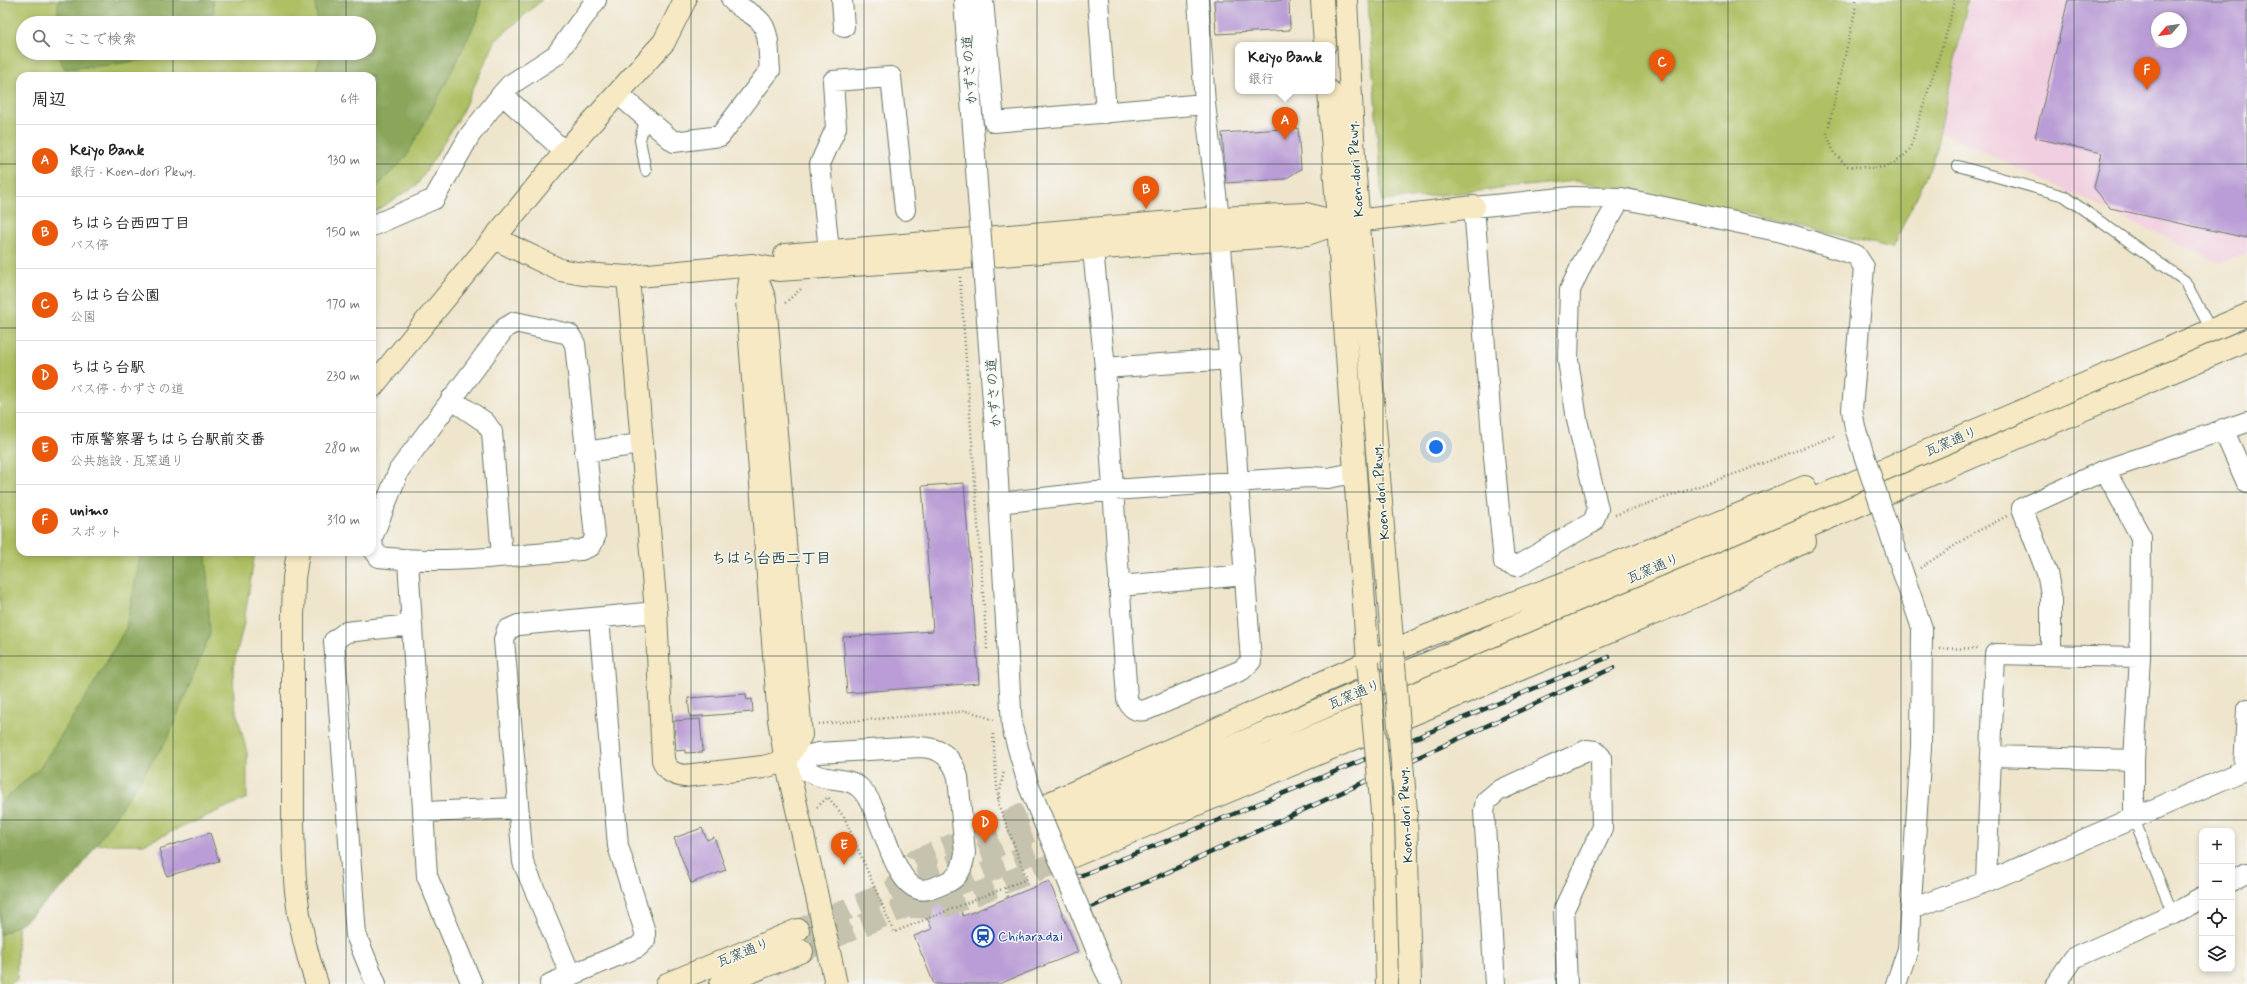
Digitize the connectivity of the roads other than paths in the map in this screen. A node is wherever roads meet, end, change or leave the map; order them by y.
1 (596, 0) edge
2 (685, 0) edge
3 (732, 0) edge
4 (842, 0) edge
5 (964, 0) edge
6 (983, 0) edge
7 (1098, 0) edge
8 (1198, 0) edge
9 (1322, 0) edge
10 (1346, 0) edge
11 (844, 27) dead end
12 (1325, 42) edge
13 (502, 94) junction
14 (618, 94) junction
15 (1329, 94) edge
16 (1205, 104) junction
17 (1106, 113) junction
18 (646, 116) junction
19 (565, 152) junction
20 (1958, 166) dead end
21 (646, 171) dead end
22 (1621, 198) junction
23 (1474, 207) junction
24 (905, 210) dead end
25 (1219, 218) junction
26 (1349, 223) junction
27 (376, 224) edge
28 (494, 238) junction
29 (1221, 240) junction
30 (1093, 250) junction
31 (828, 251) junction
32 (752, 265) junction
33 (628, 277) junction
34 (2247, 315) edge
35 (2211, 330) junction
36 (2247, 340) edge
37 (1231, 359) junction
38 (1105, 368) junction
39 (376, 382) edge
40 (450, 399) junction
41 (2247, 422) edge
42 (2223, 429) junction
43 (640, 444) junction
44 (585, 452) junction
45 (2106, 470) junction
46 (1354, 473) junction
47 (1862, 478) junction
48 (1240, 482) junction
49 (2247, 483) edge
50 (1112, 490) junction
51 (1868, 501) junction
52 (999, 503) junction
53 (376, 528) edge
54 (376, 553) edge
55 (297, 556) edge
56 (502, 556) junction
57 (408, 560) junction
58 (1246, 575) junction
59 (1119, 586) junction
60 (656, 612) junction
61 (599, 618) junction
62 (411, 625) junction
63 (1393, 652) junction
64 (2050, 654) junction
65 (2140, 657) junction
66 (1368, 663) junction
67 (2247, 709) edge
68 (1398, 720) junction
69 (1376, 729) junction
70 (1992, 756) junction
71 (2134, 760) junction
72 (786, 761) junction
73 (2246, 770) edge
74 (518, 808) junction
75 (424, 812) junction
76 (2134, 819) junction
77 (1062, 829) junction
78 (2247, 873) edge
79 (2235, 879) edge
80 (1986, 882) junction
81 (2199, 900) edge
82 (1911, 909) junction
83 (2173, 914) junction
84 (1108, 975) edge
85 (572, 976) junction
86 (317, 984) edge
87 (376, 984) edge
88 (472, 984) edge
89 (550, 984) edge
90 (667, 984) edge
91 (721, 984) edge
92 (836, 984) edge
93 (1387, 984) edge
94 (1410, 984) edge
95 (1495, 984) edge
96 (1567, 984) edge
97 (1896, 984) edge
98 (2056, 984) edge

1 - 13 street
2 - 14 street
3 - 18 street
4 - 11 street
5 - 52 street, かずさの道, bridge
6 - 17 street
7 - 17 street
8 - 16 street
9 - 12 street
10 - 26 street, Koen-dori Pkwy.
13 - 19 street
13 - 27 street
14 - 18 street
14 - 19 street
15 - 26 street, Koen-dori Pkwy.
16 - 17 street
16 - 25 street
18 - 21 lane
19 - 28 street
20 - 35 lane
22 - 23 street
22 - 23 street
22 - 82 street, bridge
23 - 26 street
24 - 31 street
25 - 26 street
25 - 29 street
25 - 31 street
26 - 29 street
26 - 46 street, Koen-dori Pkwy.
26 - 63 street, Koen-dori Pkwy.
28 - 33 street
28 - 39 street
29 - 30 street
29 - 37 street
30 - 32 street
30 - 38 street
31 - 32 street
32 - 33 street
32 - 72 street
33 - 43 street
34 - 35 street, 瓦窯通り
35 - 47 street, 瓦窯通り
36 - 51 street, 瓦窯通り
37 - 38 street
37 - 48 street
38 - 50 street
40 - 44 street
40 - 53 street
40 - 56 street
41 - 42 street
42 - 45 street
42 - 49 street
43 - 44 street
43 - 60 street
44 - 56 street
45 - 64 street
45 - 65 street
46 - 48 street
46 - 66 street, Koen-dori Pkwy.
47 - 63 street
47 - 77 street, 瓦窯通り
48 - 50 street
48 - 58 street
50 - 52 street
50 - 59 street
51 - 68 street
51 - 77 street, 瓦窯通り
52 - 84 street, かずさの道, bridge
54 - 57 street
55 - 86 street
56 - 57 street
57 - 62 street
58 - 59 street
58 - 59 street
60 - 61 street
60 - 72 street
61 - 74 street
61 - 85 street
62 - 75 street
62 - 87 street
63 - 66 street
63 - 68 street, Koen-dori Pkwy., bridge
64 - 65 street
64 - 70 street
65 - 71 street
66 - 69 street, Koen-dori Pkwy., bridge
66 - 77 street
67 - 73 street
68 - 69 street
68 - 94 street, Koen-dori Pkwy., bridge
69 - 77 street
69 - 93 street, Koen-dori Pkwy., bridge
70 - 71 street
70 - 80 street
71 - 76 street
72 - 72 street
72 - 92 street, bridge
73 - 76 street
74 - 75 street
74 - 85 street
75 - 88 street
76 - 80 street
76 - 83 lane
78 - 79 street
80 - 82 street
81 - 83 street
82 - 97 street
83 - 98 street
85 - 89 street
90 - 91 street, 瓦窯通り
95 - 96 street

